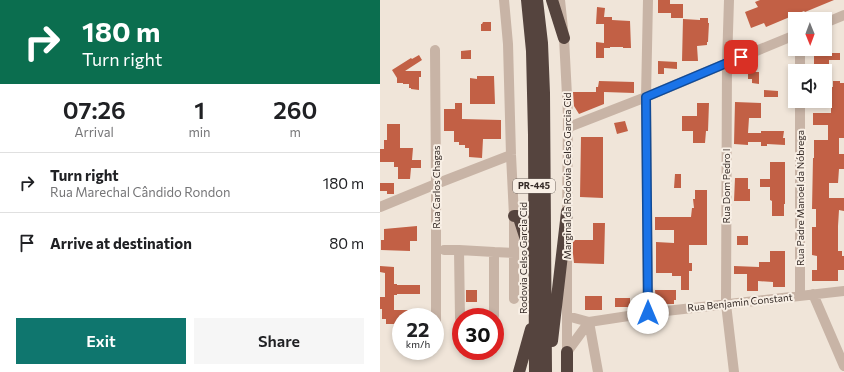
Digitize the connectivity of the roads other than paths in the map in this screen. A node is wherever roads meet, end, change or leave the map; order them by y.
1 (504, 0) edge
2 (527, 0) edge
3 (537, 0) edge
4 (552, 0) edge
5 (560, 0) edge
6 (648, 0) edge
7 (729, 0) edge
8 (844, 15) edge
9 (832, 20) edge
10 (564, 38) junction
11 (788, 39) edge
12 (435, 50) dead end
13 (727, 63) junction
14 (646, 97) junction
15 (800, 108) edge
16 (569, 127) junction
17 (511, 155) junction
18 (436, 184) junction
19 (380, 208) edge
20 (567, 212) junction
21 (514, 216) junction
22 (444, 250) dead end
23 (459, 250) junction
24 (494, 252) junction
25 (514, 253) junction
26 (534, 268) junction
27 (844, 291) edge
28 (813, 294) junction
29 (800, 296) junction
30 (514, 299) dead end
31 (726, 304) junction
32 (436, 308) edge
33 (460, 308) edge
34 (494, 308) edge
35 (648, 313) junction
36 (535, 314) junction
37 (567, 316) junction
38 (589, 322) junction
39 (567, 352) junction
40 (844, 366) edge
41 (519, 372) edge
42 (535, 372) edge
43 (548, 372) edge
44 (567, 372) edge
45 (598, 372) edge
46 (734, 372) edge

1 - 17 street
2 - 26 highway, Rodovia Celso Garcia Cid / PR-445
3 - 43 highway, PR-445
4 - 10 highway
5 - 10 street, Marginal da Rodovia Celso Garcia Cid
6 - 14 street
7 - 13 street, Rua Dom Pedro I
8 - 9 street
10 - 16 street, Marginal da Rodovia Celso Garcia Cid
11 - 13 street
12 - 18 street, Rua Carlos Chagas
13 - 14 street
13 - 31 street, Rua Dom Pedro I
14 - 16 street
14 - 35 street
15 - 29 street, Rua Padre Manoel da Nóbrega
16 - 20 street, Marginal da Rodovia Celso Garcia Cid
17 - 18 street
17 - 21 street
18 - 19 street
18 - 32 street, Rua Carlos Chagas
20 - 37 street, Marginal da Rodovia Celso Garcia Cid
20 - 43 highway
21 - 25 street
21 - 26 highway
22 - 23 street
23 - 24 street
23 - 33 street
24 - 25 street
24 - 34 street
25 - 30 street
26 - 36 highway, Rodovia Celso Garcia Cid / PR-445
27 - 28 street, Rua Benjamin Constant
28 - 29 street, Rua Benjamin Constant
28 - 40 street
29 - 31 street, Rua Benjamin Constant
31 - 35 street, Rua Benjamin Constant
31 - 46 street, Rua Dom Pedro I
35 - 38 street, Rua Benjamin Constant
36 - 41 highway
36 - 42 highway, Rodovia Celso Garcia Cid / PR-445
37 - 38 street, Rua Benjamin Constant
37 - 39 street, Marginal da Rodovia Celso Garcia Cid
38 - 39 street
38 - 45 street
39 - 44 highway

